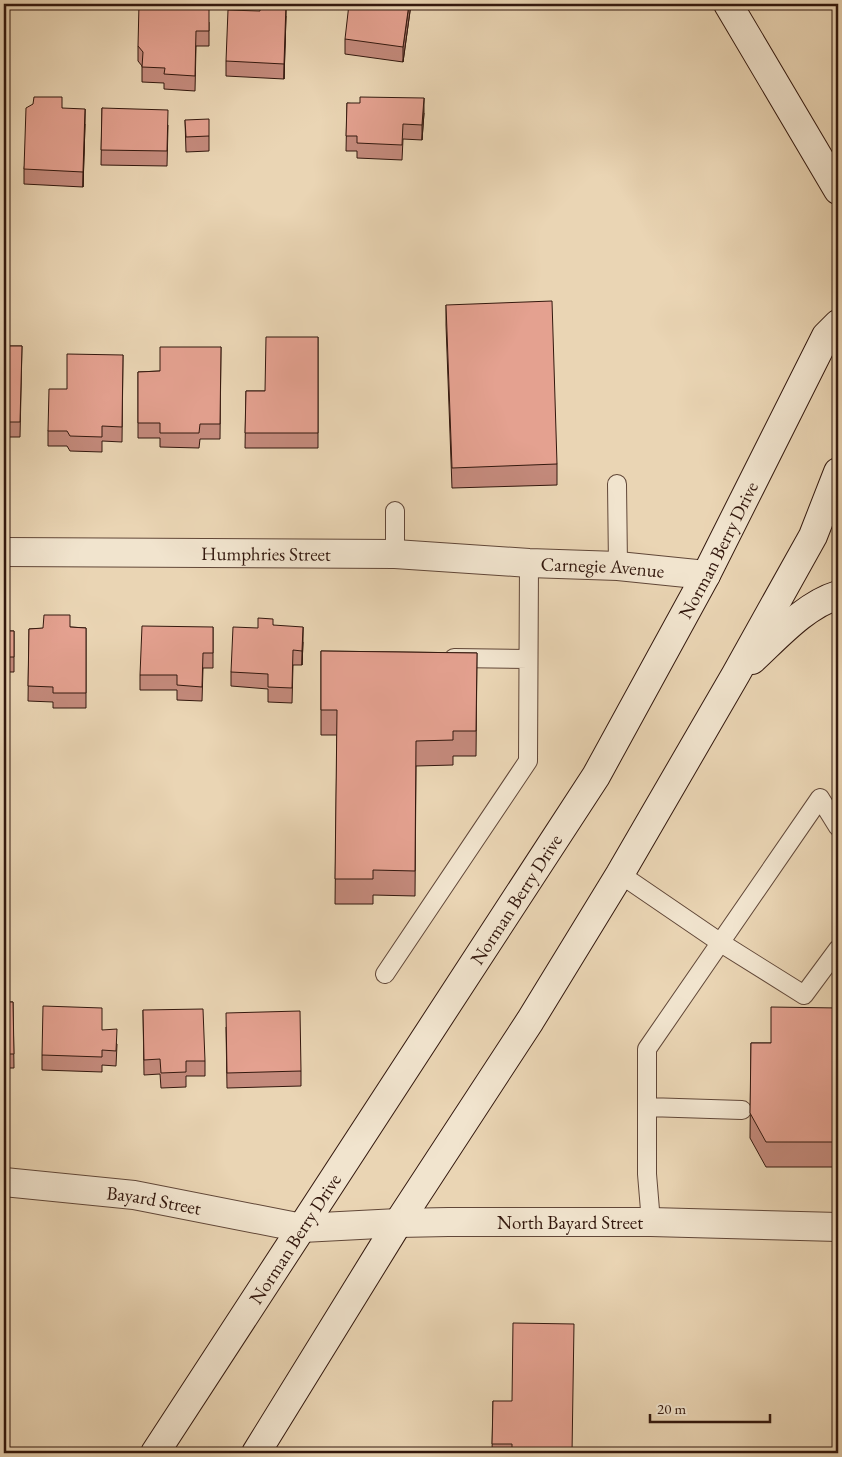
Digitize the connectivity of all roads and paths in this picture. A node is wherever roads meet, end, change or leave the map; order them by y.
1 (728, 4) edge
2 (838, 190) edge
3 (838, 324) edge
4 (838, 472) edge
5 (617, 484) dead end
6 (395, 511) dead end
7 (4, 552) edge
8 (395, 554) junction
9 (529, 563) junction
10 (618, 566) junction
11 (706, 575) junction
12 (838, 595) edge
13 (434, 657) edge
14 (528, 659) junction
15 (736, 674) junction
16 (838, 827) edge
17 (620, 874) junction
18 (722, 943) junction
19 (838, 949) edge
20 (384, 974) dead end
21 (647, 1107) junction
22 (742, 1110) dead end
23 (4, 1182) edge
24 (651, 1222) junction
25 (398, 1223) junction
26 (838, 1227) edge
27 (302, 1228) junction
28 (155, 1453) edge
29 (256, 1453) edge

1 - 2 main road
3 - 11 main road, Norman Berry Drive
4 - 15 main road
5 - 10 lane
6 - 8 lane
7 - 8 main road, Humphries Street
8 - 9 main road, Humphries Street
9 - 10 main road, Carnegie Avenue
9 - 14 lane
10 - 11 main road, Carnegie Avenue
11 - 27 main road, Norman Berry Drive
12 - 15 main road
13 - 14 lane
14 - 20 lane
15 - 17 main road
16 - 18 lane
17 - 18 lane
17 - 25 main road
18 - 19 lane
18 - 21 lane
21 - 22 lane
21 - 24 lane
23 - 27 main road, Bayard Street
24 - 25 main road, North Bayard Street
24 - 26 main road, North Bayard Street
25 - 27 main road, North Bayard Street
25 - 29 main road
27 - 28 main road, Norman Berry Drive

